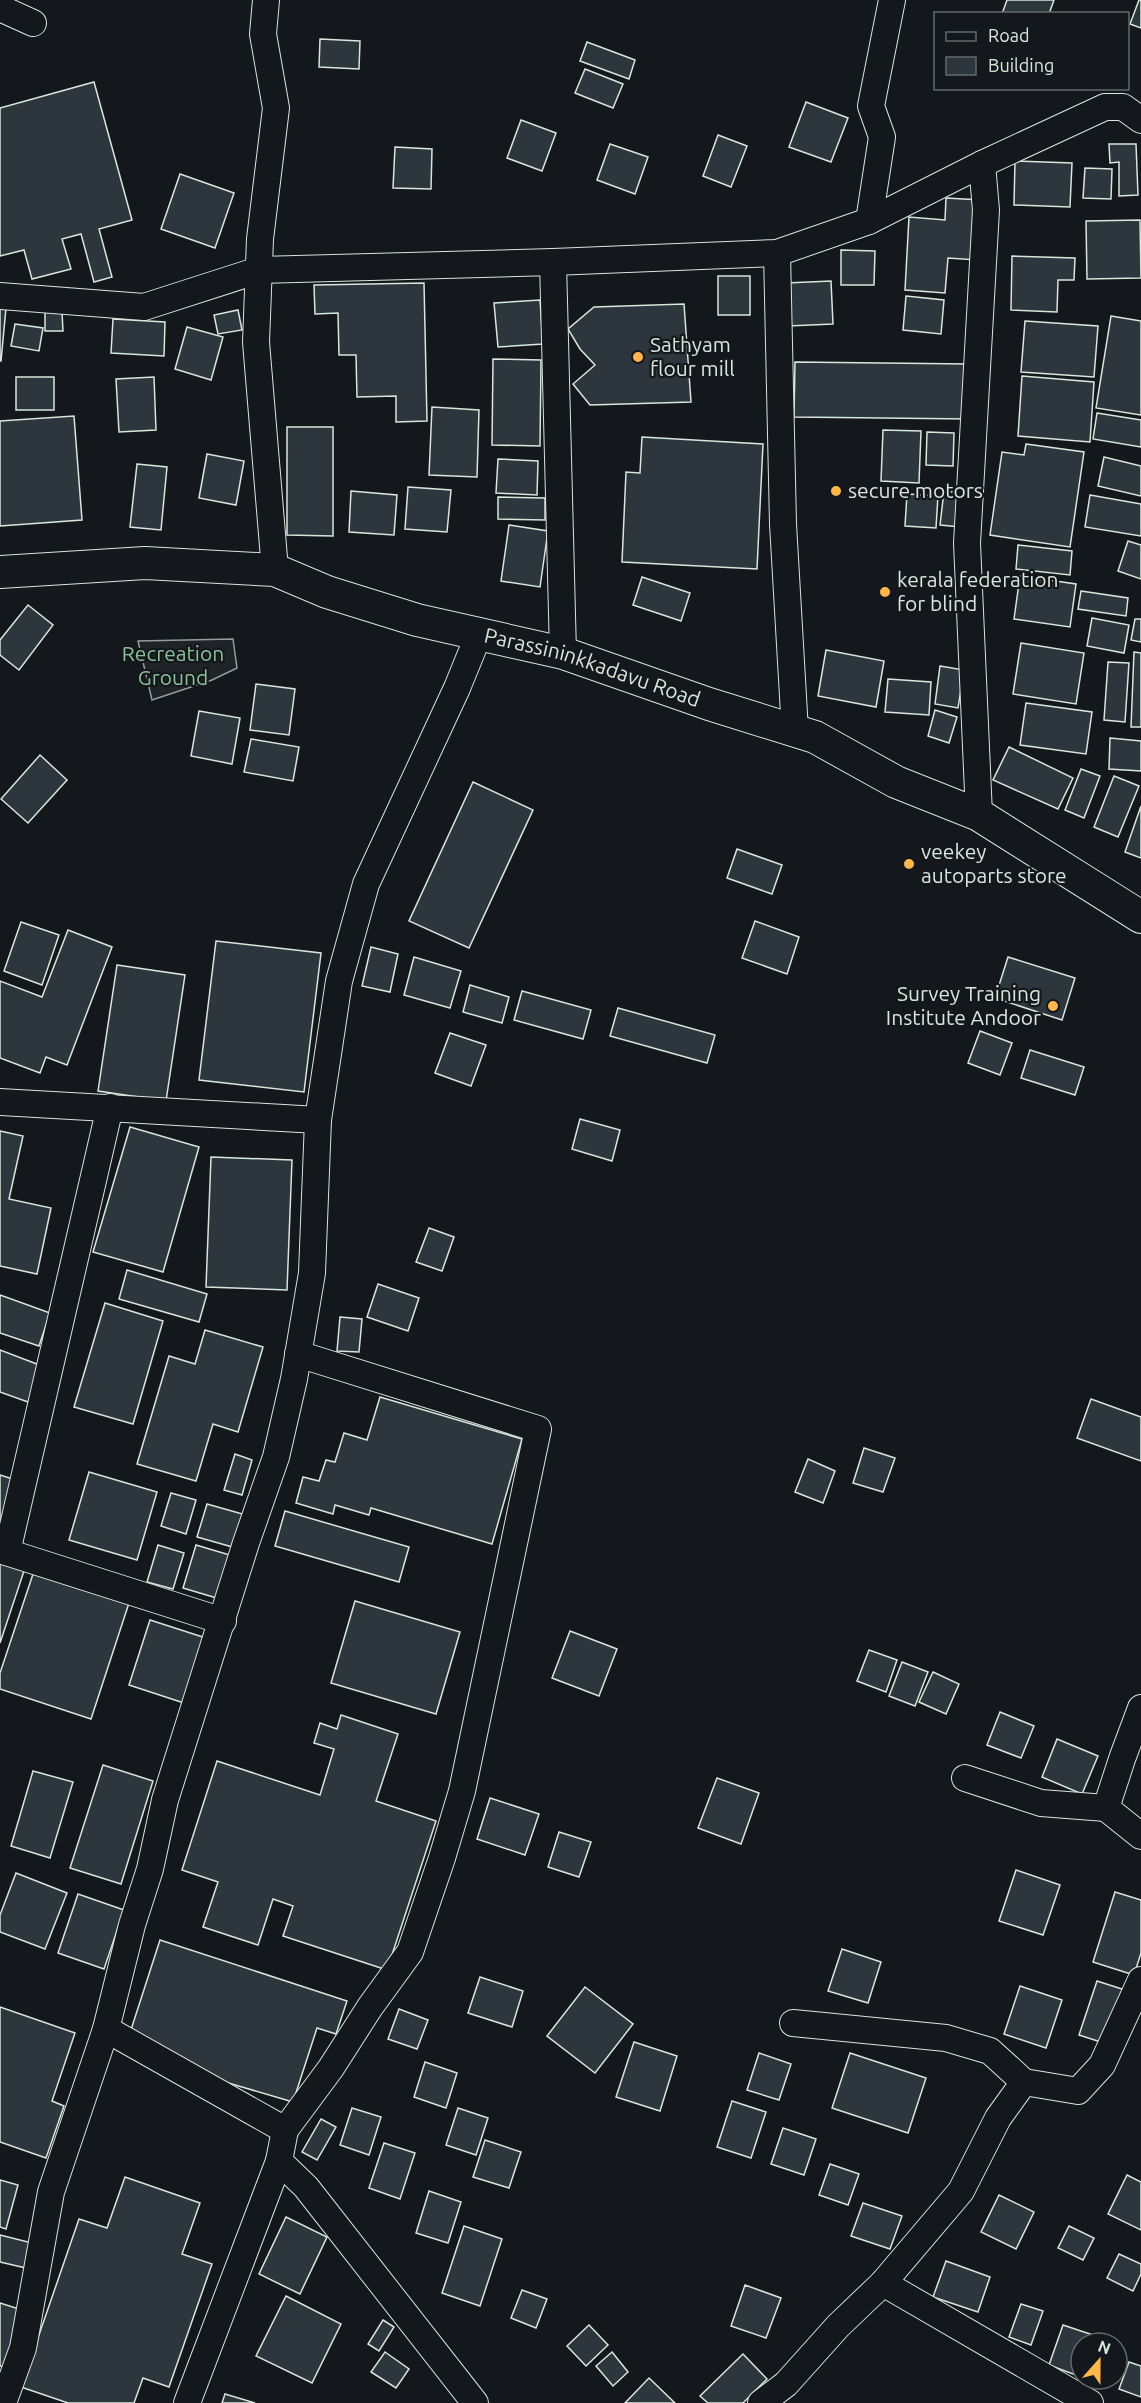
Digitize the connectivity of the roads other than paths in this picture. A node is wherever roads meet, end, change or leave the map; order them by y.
1 (266, 0) edge
2 (892, 0) edge
3 (0, 8) edge
4 (33, 23) dead end
5 (1141, 120) edge
6 (982, 164) junction
7 (869, 221) junction
8 (777, 253) junction
9 (553, 262) junction
10 (259, 270) junction
11 (0, 296) edge
12 (275, 570) junction
13 (0, 572) edge
14 (479, 634) junction
15 (563, 653) junction
16 (795, 731) junction
17 (979, 815) junction
18 (1141, 917) edge
19 (0, 1102) edge
20 (110, 1107) junction
21 (318, 1120) junction
22 (298, 1354) junction
23 (3, 1551) edge
24 (223, 1621) junction
25 (1141, 1708) edge
26 (965, 1778) dead end
27 (1106, 1808) junction
28 (1141, 1836) edge
29 (1141, 1980) edge
30 (793, 2023) dead end
31 (106, 2029) junction
32 (1024, 2082) junction
33 (285, 2130) junction
34 (279, 2161) junction
35 (883, 2283) junction
36 (3, 2403) edge
37 (187, 2403) edge
38 (475, 2403) edge
39 (761, 2403) edge
40 (1090, 2403) edge

1 - 10 street
2 - 7 street
3 - 4 street
5 - 6 street
6 - 7 street
6 - 17 street
7 - 8 street
8 - 9 street
8 - 16 street
9 - 10 street
9 - 15 street
10 - 11 street
10 - 12 street
12 - 13 main road, Parassininkkadavu Road
12 - 14 main road, Parassininkkadavu Road
14 - 15 main road, Parassininkkadavu Road
14 - 21 street
15 - 16 main road, Parassininkkadavu Road
16 - 17 main road, Parassininkkadavu Road
17 - 18 main road, Parassininkkadavu Road
19 - 20 street
20 - 21 street
20 - 23 street
21 - 22 street
22 - 24 street
22 - 33 street
23 - 24 street
24 - 31 street
25 - 27 street
26 - 27 street
27 - 28 street
29 - 32 street
30 - 32 street
31 - 33 street
31 - 36 street
32 - 35 street
33 - 34 street
34 - 37 street
34 - 38 street
35 - 39 street
35 - 40 street

